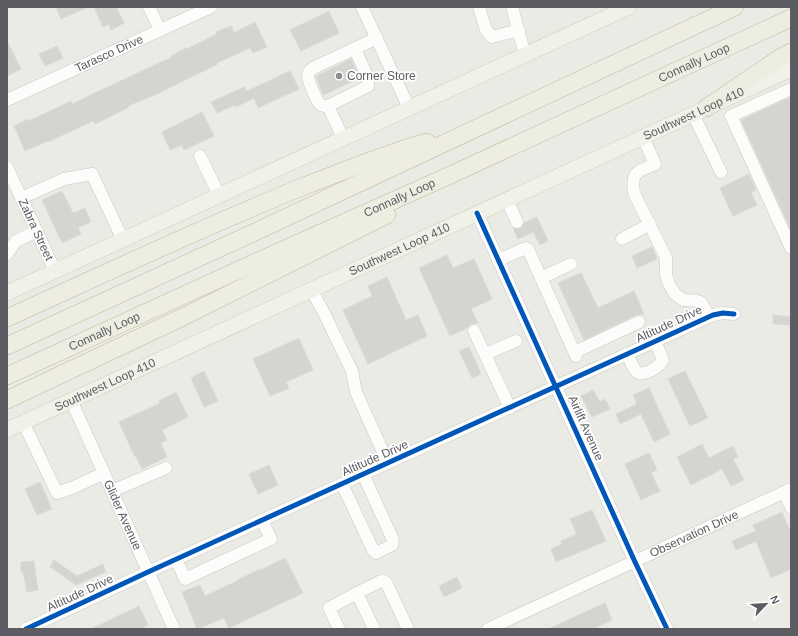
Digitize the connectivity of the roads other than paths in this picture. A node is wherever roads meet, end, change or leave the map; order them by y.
1 (149, 7) edge
2 (211, 7) edge
3 (362, 7) edge
4 (479, 7) edge
5 (512, 7) edge
6 (628, 7) edge
7 (735, 7) edge
8 (791, 18) edge
9 (160, 30) junction
10 (519, 30) junction
11 (377, 38) junction
12 (355, 49) junction
13 (791, 52) edge
14 (525, 55) junction
15 (789, 74) edge
16 (791, 89) edge
17 (737, 94) junction
18 (7, 100) edge
19 (328, 106) junction
20 (409, 108) junction
21 (744, 110) junction
22 (700, 111) junction
23 (478, 127) junction
24 (643, 137) junction
25 (343, 138) junction
26 (200, 156) dead end
27 (7, 167) edge
28 (721, 172) dead end
29 (446, 177) junction
30 (219, 195) junction
31 (21, 198) junction
32 (507, 200) junction
33 (477, 213) junction
34 (518, 222) dead end
35 (650, 224) junction
36 (37, 231) junction
37 (622, 239) dead end
38 (123, 240) junction
39 (791, 248) edge
40 (7, 254) edge
41 (498, 260) junction
42 (571, 264) dead end
43 (55, 271) junction
44 (541, 278) junction
45 (311, 290) junction
46 (7, 293) edge
47 (734, 314) dead end
48 (709, 317) junction
49 (7, 318) edge
50 (639, 322) dead end
51 (474, 332) dead end
52 (516, 341) dead end
53 (655, 341) junction
54 (7, 346) edge
55 (485, 354) junction
56 (627, 354) junction
57 (7, 376) edge
58 (556, 387) junction
59 (7, 400) edge
60 (71, 400) junction
61 (510, 408) junction
62 (23, 422) junction
63 (7, 430) edge
64 (388, 463) junction
65 (166, 468) dead end
66 (104, 473) junction
67 (363, 474) junction
68 (342, 484) junction
69 (788, 491) edge
70 (112, 492) junction
71 (791, 507) edge
72 (262, 520) junction
73 (176, 559) junction
74 (635, 562) junction
75 (148, 572) junction
76 (357, 593) junction
77 (26, 629) edge
78 (174, 629) edge
79 (339, 629) edge
80 (374, 629) edge
81 (408, 629) edge
82 (488, 629) edge
83 (667, 629) edge

1 - 9 street
2 - 9 street, Tarasco Drive
3 - 11 street
4 - 10 street
5 - 10 street
6 - 14 main road
7 - 23 highway
8 - 29 highway, Connally Loop
9 - 18 street, Tarasco Drive
10 - 14 street
11 - 12 street
11 - 20 street
12 - 19 street
12 - 19 street
13 - 22 highway
14 - 20 main road
15 - 17 main road, Southwest Loop 410
16 - 21 street
17 - 21 street
17 - 22 main road, Southwest Loop 410
19 - 25 street
20 - 25 main road
21 - 39 street
22 - 24 main road, Southwest Loop 410
22 - 28 street
23 - 49 highway
23 - 54 highway
24 - 32 main road, Southwest Loop 410
24 - 35 street
25 - 30 main road
26 - 30 street
27 - 31 street, Zabra Street
29 - 57 highway, Connally Loop
29 - 59 highway
30 - 38 main road
31 - 36 street, Zabra Street
31 - 38 street
32 - 33 main road, Southwest Loop 410
32 - 34 street
33 - 41 street, Airlift Avenue
33 - 45 main road, Southwest Loop 410
35 - 37 street
35 - 48 street
36 - 40 street
36 - 43 street, Zabra Street
38 - 43 main road
41 - 44 street
41 - 58 street, Airlift Avenue
42 - 44 street
43 - 46 main road
44 - 50 street
45 - 60 main road, Southwest Loop 410
45 - 64 street
47 - 48 street, Altitude Drive
48 - 53 street, Altitude Drive
51 - 55 street
52 - 55 street
53 - 56 street, Altitude Drive
53 - 56 street
55 - 61 street
56 - 58 street, Altitude Drive
58 - 61 street, Altitude Drive
58 - 74 street, Airlift Avenue
60 - 62 main road, Southwest Loop 410
60 - 66 street, Glider Avenue
61 - 64 street, Altitude Drive
62 - 63 main road, Southwest Loop 410
62 - 66 street
64 - 67 street, Altitude Drive
65 - 70 street
66 - 70 street, Glider Avenue
67 - 68 street, Altitude Drive
67 - 68 street
68 - 72 street, Altitude Drive
69 - 71 street
69 - 74 street, Observation Drive
70 - 75 street, Glider Avenue
72 - 73 street, Altitude Drive
72 - 73 street
73 - 75 street, Altitude Drive
74 - 82 street, Observation Drive
74 - 83 street, Airlift Avenue
75 - 77 street, Altitude Drive
75 - 78 street, Glider Avenue
76 - 79 street
76 - 80 street
76 - 81 street

